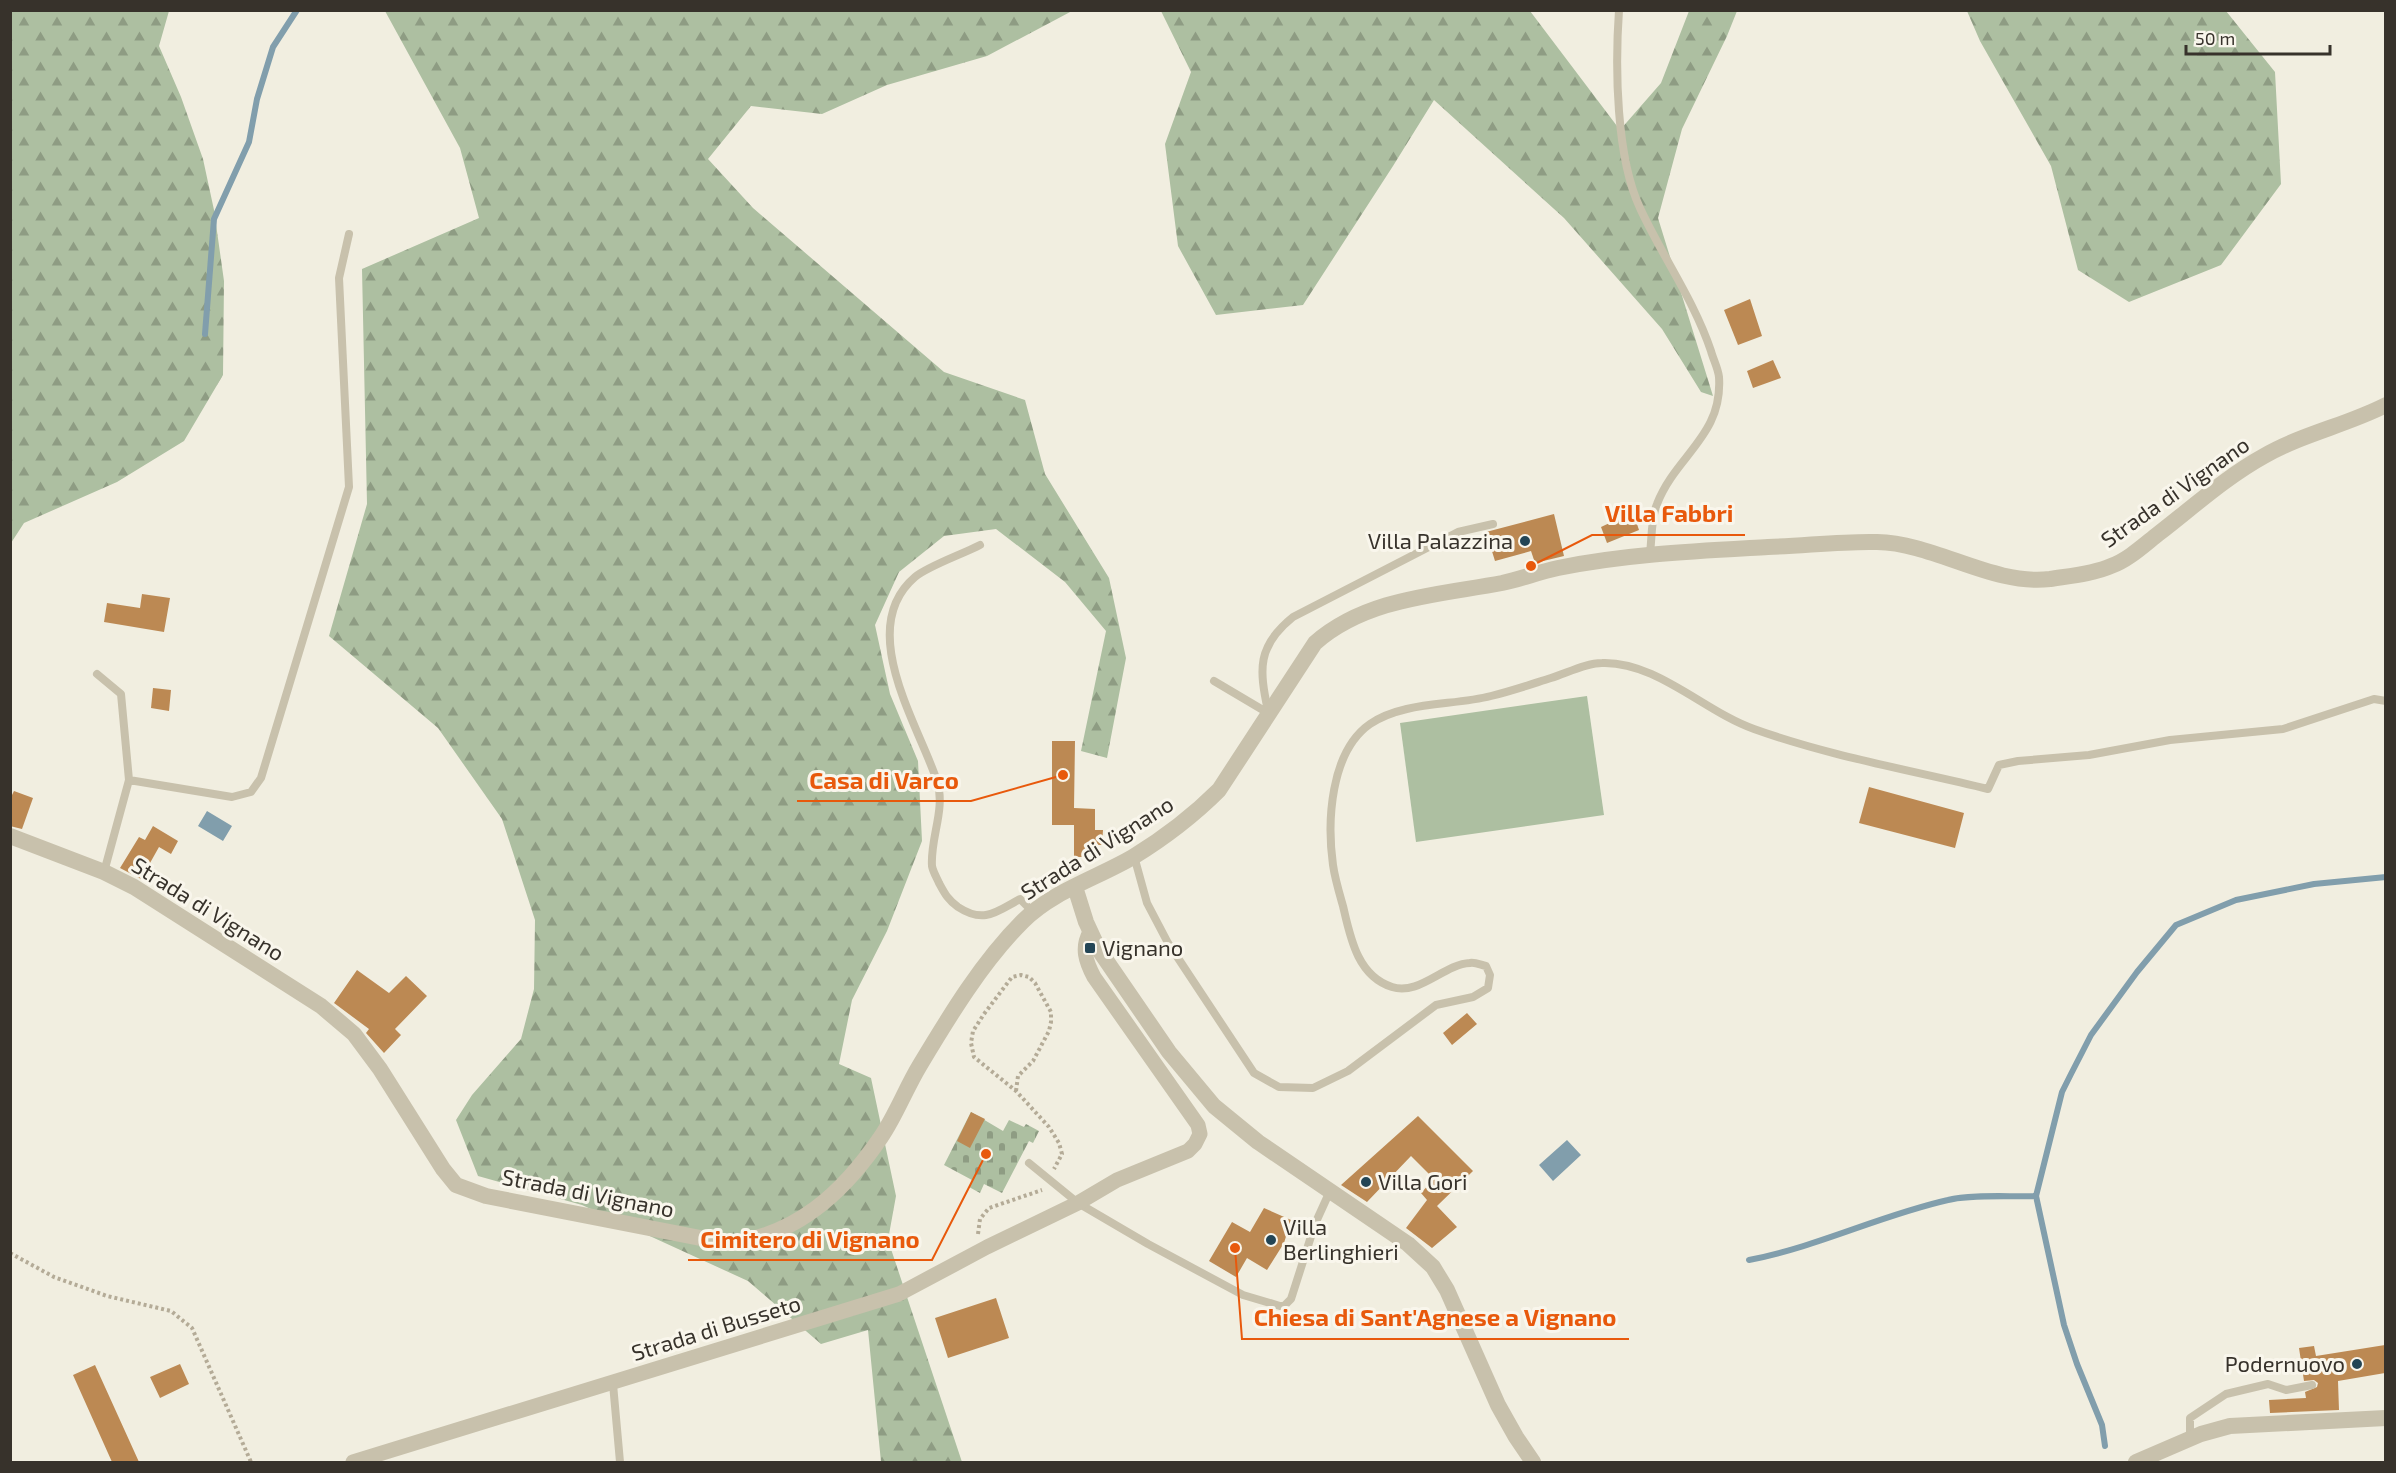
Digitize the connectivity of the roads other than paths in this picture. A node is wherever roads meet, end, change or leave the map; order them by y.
1 (1619, 10) edge
2 (349, 234) dead end
3 (2385, 405) edge
4 (1493, 524) dead end
5 (980, 545) dead end
6 (1650, 554) junction
7 (96, 674) dead end
8 (1214, 681) dead end
9 (2385, 701) edge
10 (1268, 713) junction
11 (129, 780) junction
12 (10, 836) edge
13 (1134, 856) junction
14 (105, 872) junction
15 (1075, 887) junction
16 (1033, 912) junction
17 (1090, 932) junction
18 (1029, 1163) dead end
19 (1330, 1191) junction
20 (1078, 1203) junction
21 (613, 1384) junction
22 (2312, 1385) dead end
23 (2385, 1418) edge
24 (2190, 1438) junction
25 (353, 1462) edge
26 (620, 1462) edge
27 (1533, 1462) edge
28 (2136, 1462) edge

1 - 6 lane
2 - 11 lane
3 - 6 street, Strada di Vignano
4 - 10 lane
5 - 16 lane
6 - 10 street, Strada di Vignano
7 - 11 lane
8 - 10 lane
9 - 13 lane
10 - 13 street, Strada di Vignano
11 - 14 lane
12 - 14 street, Strada di Vignano
13 - 15 street, Strada di Vignano
14 - 16 street, Strada di Vignano
15 - 16 street, Strada di Vignano
15 - 17 street, Strada di Busseto
17 - 19 street, Strada di Busseto
17 - 20 street, Strada di Busseto
18 - 20 lane
19 - 20 lane
19 - 27 street, Strada di Busseto
20 - 21 street, Strada di Busseto
21 - 25 street, Strada di Busseto
21 - 26 lane
22 - 24 lane
23 - 24 street
24 - 28 street

